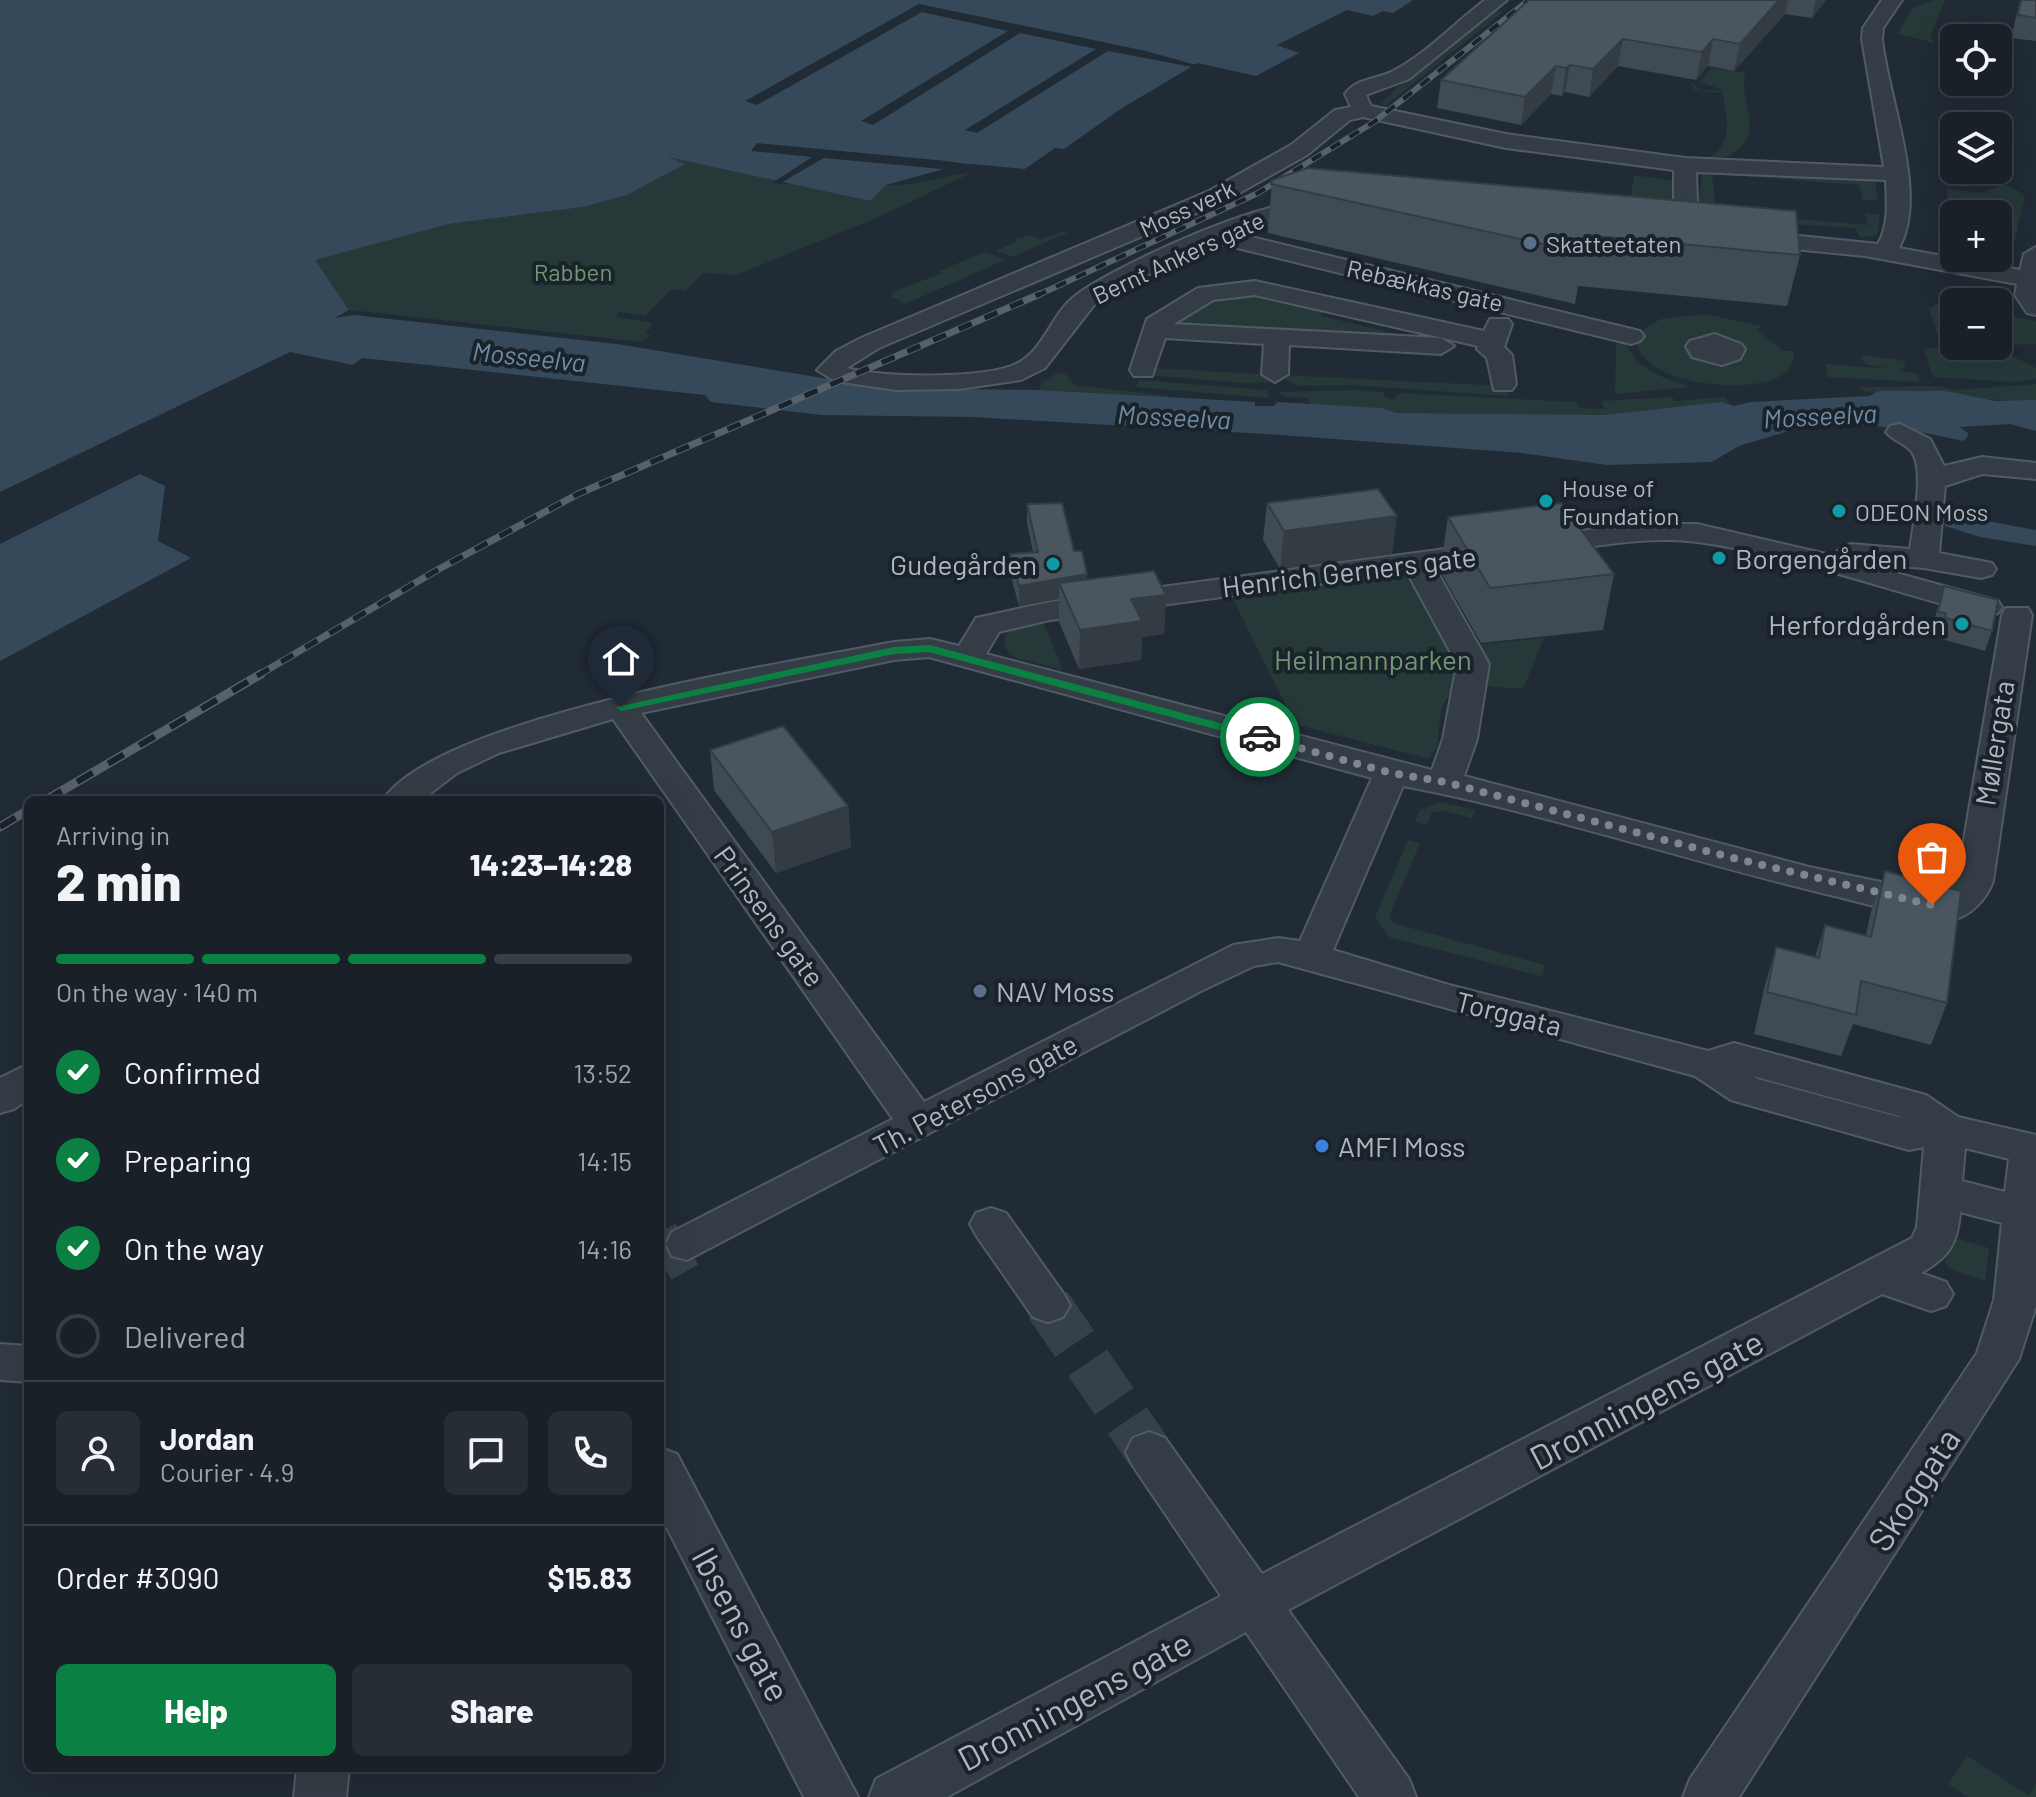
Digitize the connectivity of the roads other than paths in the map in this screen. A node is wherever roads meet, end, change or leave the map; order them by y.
1 (1497, 0) edge
2 (1892, 0) edge
3 (1363, 111) junction
4 (1685, 165) junction
5 (1894, 174) junction
6 (1343, 209) edge
7 (1218, 236) junction
8 (1885, 252) junction
9 (2036, 254) edge
10 (1153, 264) junction
11 (2031, 279) junction
12 (1231, 288) junction
13 (1511, 306) junction
14 (2036, 308) edge
15 (1154, 330) junction
16 (1631, 336) dead end
17 (1277, 338) junction
18 (1491, 345) junction
19 (1143, 370) dead end
20 (1275, 374) dead end
21 (995, 378) joint
22 (1503, 384) dead end
23 (1900, 432) dead end
24 (2036, 471) edge
25 (1930, 483) junction
26 (1826, 554) dead end
27 (1924, 559) junction
28 (1417, 563) junction
29 (1981, 569) dead end
30 (2027, 618) edge
31 (968, 658) junction
32 (621, 707) junction
33 (1391, 773) junction
34 (1445, 782) junction
35 (405, 796) edge
36 (1312, 956) junction
37 (24, 1081) edge
38 (0, 1099) edge
39 (908, 1110) junction
40 (1946, 1129) junction
41 (2033, 1149) edge
42 (1941, 1192) junction
43 (2002, 1207) dead end
44 (991, 1224) dead end
45 (687, 1244) tunnel mouth
46 (1880, 1276) junction
47 (1931, 1294) dead end
48 (1048, 1305) tunnel mouth
49 (0, 1362) edge
50 (24, 1364) edge
51 (1149, 1452) tunnel mouth
52 (664, 1476) edge
53 (1254, 1603) junction
54 (323, 1772) edge
55 (828, 1789) edge
56 (320, 1797) edge
57 (895, 1797) edge
58 (1390, 1797) edge
59 (1709, 1797) edge

1 - 3 street
2 - 5 street
3 - 4 street
3 - 21 street, Moss verk
4 - 5 street
4 - 8 street
5 - 8 street
6 - 7 street, Bernt Ankers gate
7 - 10 street, Bernt Ankers gate
7 - 13 street, Rebækkas gate
8 - 11 street
9 - 11 street
10 - 12 street
10 - 21 street, Bernt Ankers gate
11 - 14 street
12 - 15 street
12 - 18 street
13 - 16 street, Rebækkas gate
13 - 18 street
15 - 17 street
15 - 19 street
17 - 18 street
17 - 20 street
18 - 22 street
23 - 25 street
24 - 25 street
25 - 27 street
26 - 27 street
27 - 29 street
28 - 30 street, Henrich Gerners gate
28 - 31 street, Henrich Gerners gate
28 - 34 street
30 - 34 street, Møllergata
31 - 32 street
31 - 33 street
32 - 35 street
32 - 39 street, Prinsens gate
33 - 34 street
33 - 36 street
36 - 39 street, Th. Petersons gate
36 - 40 street, Torggata
37 - 38 street
39 - 45 street, Th. Petersons gate
40 - 41 street, Torggata
40 - 42 street, Dronningens gate
41 - 59 street, Skoggata
42 - 43 street
42 - 46 street, Dronningens gate
44 - 48 street
46 - 47 street
46 - 53 street, Dronningens gate
49 - 50 street
51 - 53 street
52 - 55 street, Ibsens gate
53 - 57 street, Dronningens gate
53 - 58 street
54 - 56 street

